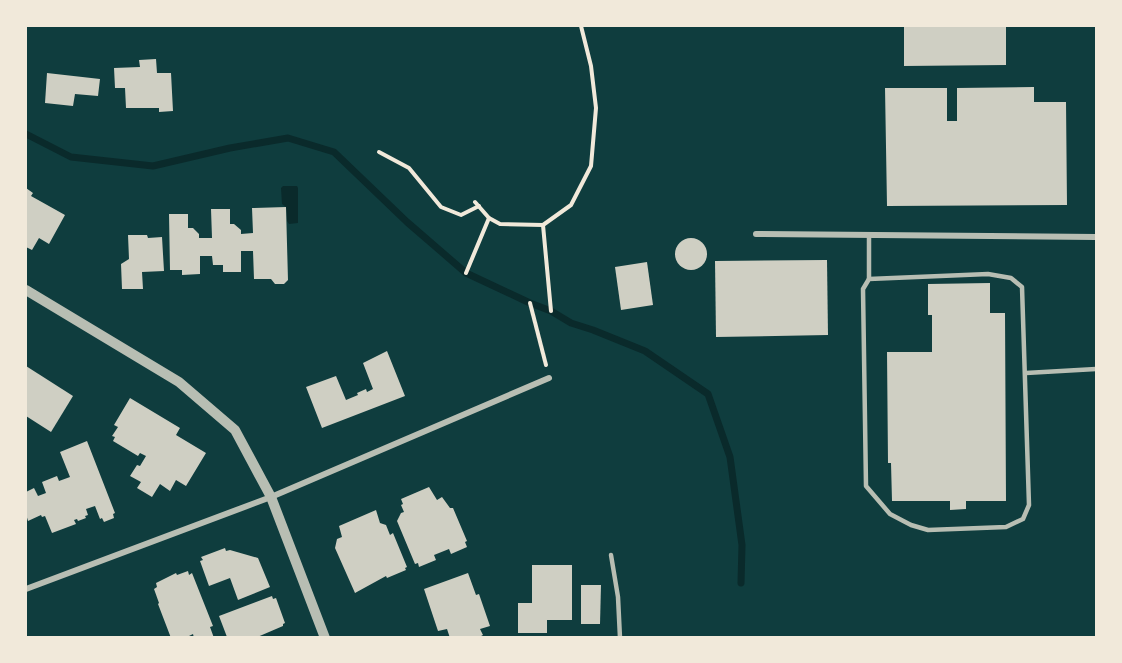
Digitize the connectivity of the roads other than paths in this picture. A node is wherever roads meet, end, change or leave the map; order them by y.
1 (756, 234) dead end
2 (868, 235) junction
3 (1096, 237) edge
4 (869, 279) junction
5 (26, 290) edge
6 (1096, 369) edge
7 (1026, 373) junction
8 (549, 378) road end
9 (271, 497) junction
10 (611, 555) dead end
11 (26, 589) edge
12 (325, 638) edge
13 (620, 638) edge

1 - 2 street
2 - 3 street
2 - 4 lane
4 - 7 lane
4 - 7 lane
5 - 9 street
6 - 7 lane
8 - 9 street
9 - 11 street
9 - 12 street
10 - 13 lane

